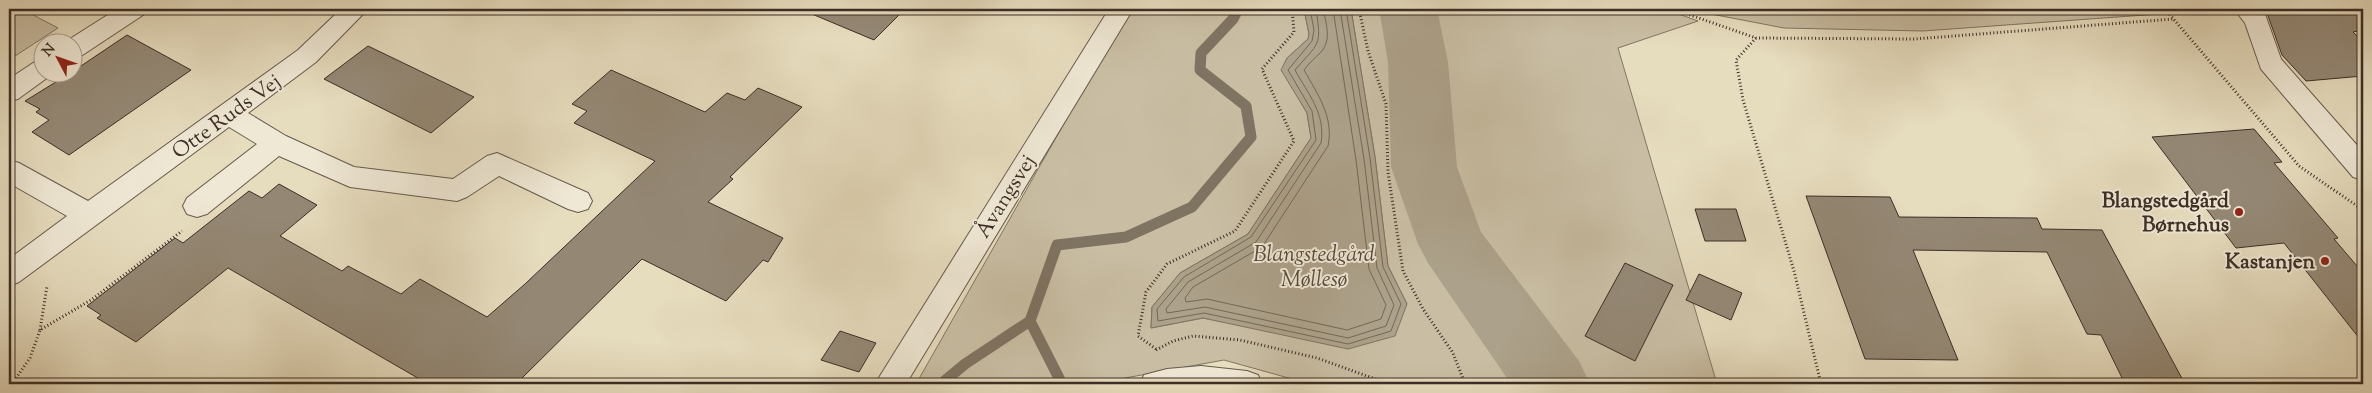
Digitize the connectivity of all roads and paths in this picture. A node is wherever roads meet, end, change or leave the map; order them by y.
1 (134, 9) edge
2 (356, 9) edge
3 (1121, 9) edge
4 (1292, 9) edge
5 (1359, 9) edge
6 (1673, 9) edge
7 (2165, 9) edge
8 (2246, 9) edge
9 (2173, 19) junction
10 (1756, 38) junction
11 (82, 43) edge
12 (32, 76) edge
13 (9, 92) edge
14 (229, 114) junction
15 (277, 144) junction
16 (9, 170) edge
17 (2363, 170) edge
18 (578, 201) dead end
19 (197, 206) joint
20 (2363, 210) edge
21 (90, 216) junction
22 (9, 274) edge
23 (1156, 349) dead end
24 (12, 384) edge
25 (890, 384) edge
26 (1155, 384) edge
27 (1247, 384) edge
28 (1465, 384) edge
29 (1821, 384) edge

1 - 11 street
2 - 14 street, Otte Ruds Vej
3 - 25 street, Åvangsvej
4 - 23 path
5 - 28 path
6 - 10 path
7 - 9 path
8 - 17 street
9 - 10 path
9 - 20 path
10 - 29 path
12 - 13 street
14 - 15 street
14 - 21 street, Otte Ruds Vej
15 - 18 street
15 - 19 street
16 - 21 street
19 - 24 path
21 - 22 street, Otte Ruds Vej
26 - 27 street

